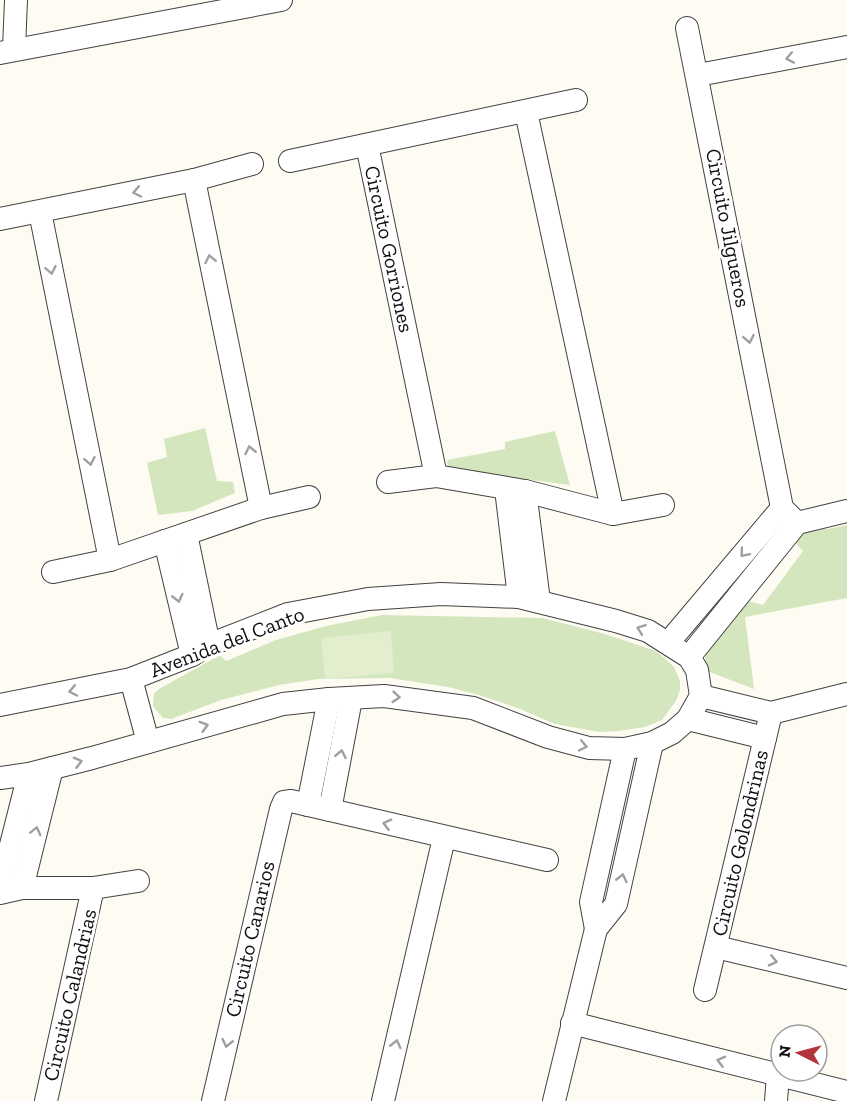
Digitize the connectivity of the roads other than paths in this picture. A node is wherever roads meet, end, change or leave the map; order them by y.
1 (16, 0) edge
2 (281, 0) edge
3 (687, 28) dead end
4 (847, 47) edge
5 (7, 51) edge
6 (698, 75) junction
7 (576, 100) dead end
8 (526, 112) junction
9 (368, 145) junction
10 (290, 161) dead end
11 (252, 164) dead end
12 (194, 180) junction
13 (40, 212) junction
14 (0, 219) edge
15 (436, 476) junction
16 (388, 482) dead end
17 (516, 490) junction
18 (309, 497) dead end
19 (663, 505) dead end
20 (261, 508) junction
21 (847, 511) edge
22 (613, 514) junction
23 (790, 515) junction
24 (186, 534) junction
25 (165, 541) junction
26 (110, 560) junction
27 (53, 572) dead end
28 (529, 599) junction
29 (668, 644) junction
30 (200, 650) junction
31 (689, 657) junction
32 (131, 679) junction
33 (847, 694) edge
34 (701, 696) junction
35 (340, 699) junction
36 (0, 705) edge
37 (771, 712) junction
38 (688, 719) junction
39 (765, 738) junction
40 (148, 742) junction
41 (652, 743) junction
42 (625, 749) junction
43 (52, 768) junction
44 (29, 774) junction
45 (0, 778) edge
46 (308, 805) junction
47 (330, 810) junction
48 (444, 838) junction
49 (547, 860) dead end
50 (138, 881) dead end
51 (93, 888) junction
52 (7, 889) edge
53 (596, 929) junction
54 (716, 947) junction
55 (847, 978) edge
56 (705, 990) dead end
57 (572, 1023) junction
58 (769, 1074) edge
59 (777, 1083) edge
60 (808, 1083) edge
61 (847, 1092) edge
62 (46, 1101) edge
63 (213, 1101) edge
64 (383, 1101) edge
65 (554, 1101) edge
66 (776, 1101) edge

1 - 5 street
2 - 5 street
3 - 6 street, Circuito Jilgueros
4 -> 6 street
6 -> 23 street, Circuito Jilgueros
7 - 8 street, Circuito Gorriones
8 - 9 street, Circuito Gorriones
8 - 22 street
9 - 10 street
9 - 15 street, Circuito Gorriones
11 - 12 street
12 -> 13 street
20 -> 12 street
13 - 14 street
13 -> 26 street
15 - 16 street
15 - 17 street
17 - 22 street
17 - 28 street
18 - 20 street
19 - 22 street
20 - 24 street
21 - 23 street
23 -> 29 street
23 - 31 street
24 - 25 street
24 - 30 street
25 - 26 street
25 -> 30 street
26 - 27 street
29 -> 28 street, Avenida del Canto
28 - 30 street, Avenida del Canto
29 - 31 street, Avenida del Canto
30 - 32 street, Avenida del Canto
31 - 34 street
32 -> 36 street, Avenida del Canto
32 - 40 street, Avenida del Canto
33 - 37 street
34 - 37 street
34 - 38 street
40 -> 35 street
35 -> 42 street
35 - 46 street
47 -> 35 street
37 - 39 street, Circuito Golondrinas
38 - 39 street, Circuito Golondrinas
38 - 41 street
39 - 54 street, Circuito Golondrinas
43 -> 40 street
41 - 42 street
53 -> 41 street
42 - 53 street
43 - 44 street
52 -> 43 street
44 - 45 street
44 - 52 street
46 - 47 street, Circuito Canarios
46 -> 63 street, Circuito Canarios
48 -> 47 street, Circuito Canarios
48 - 49 street, Circuito Canarios
64 -> 48 street
50 - 51 street, Circuito Calandrias
51 - 52 street, Circuito Calandrias
51 - 62 street, Circuito Calandrias
53 - 57 street
54 -> 55 street, Circuito Golondrinas
54 - 56 street, Circuito Golondrinas
58 -> 57 street
57 - 65 street
59 - 66 street
60 - 61 street

